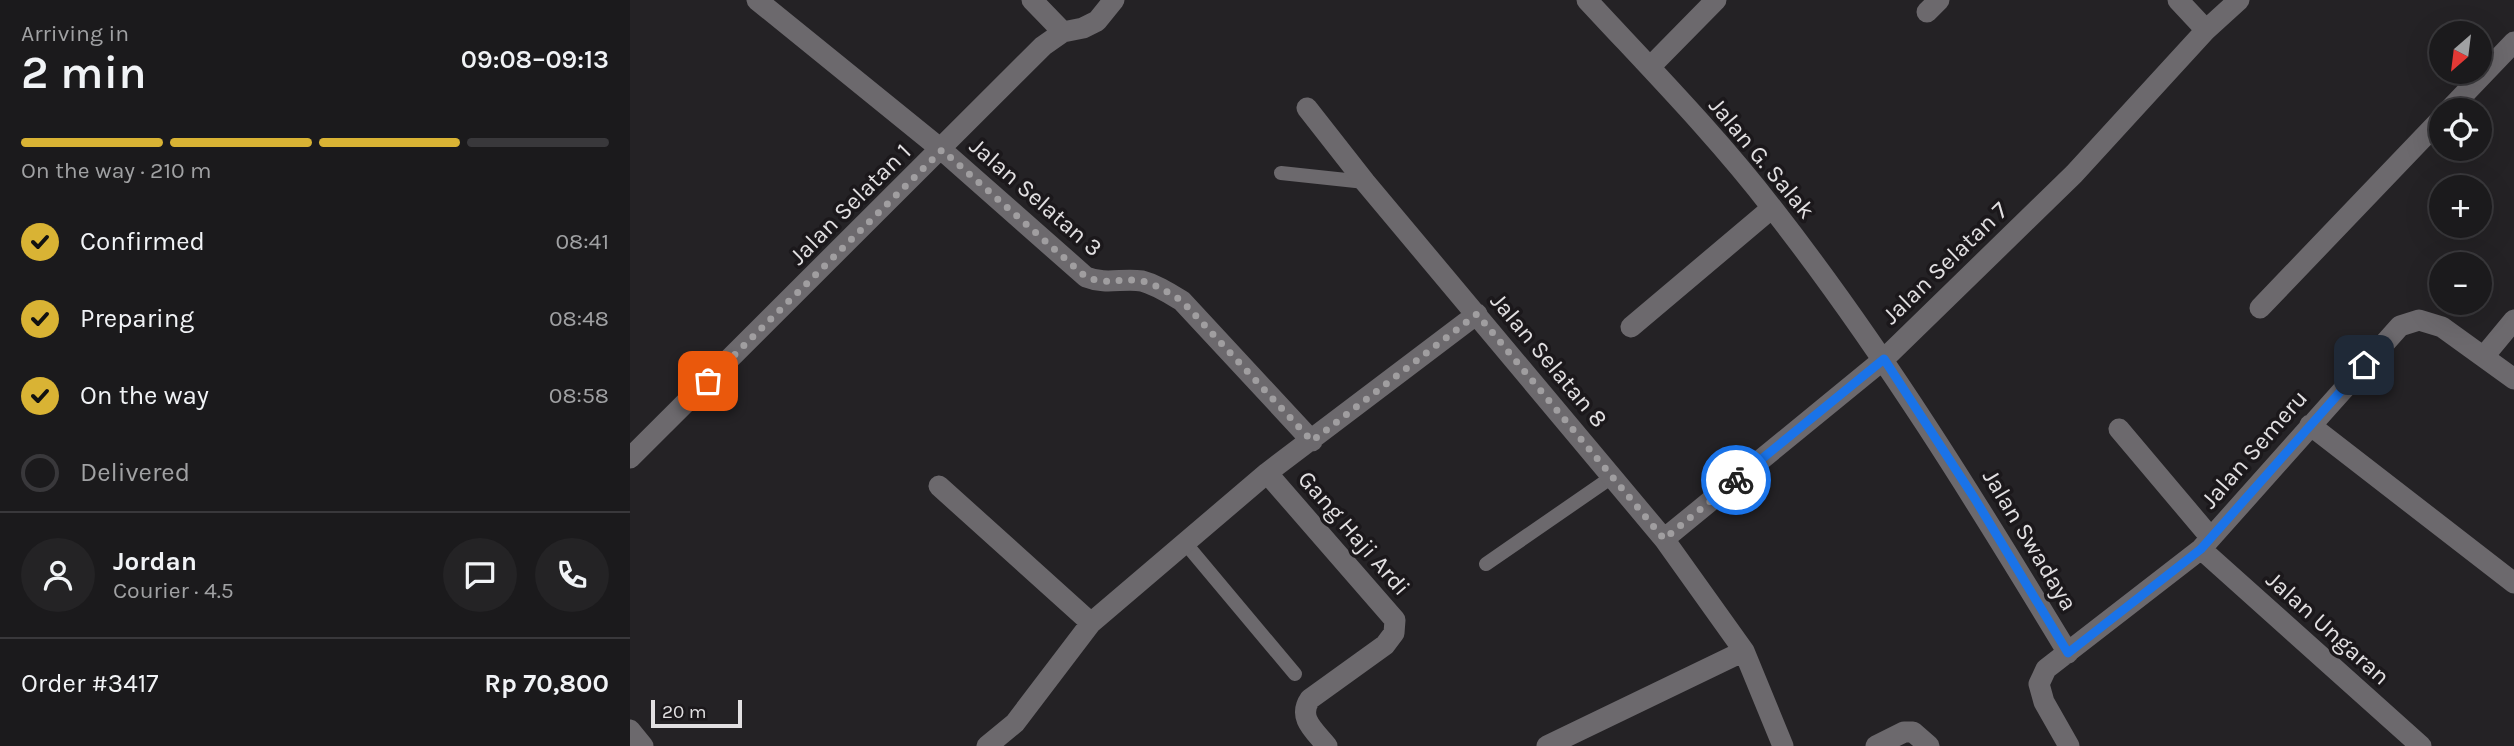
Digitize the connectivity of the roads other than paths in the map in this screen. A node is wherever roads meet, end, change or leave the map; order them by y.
1 (757, 0) edge
2 (1032, 0) edge
3 (1114, 0) edge
4 (1587, 0) edge
5 (1716, 0) edge
6 (2178, 0) edge
7 (2239, 0) edge
8 (2206, 30) junction
9 (1063, 32) junction
10 (2514, 42) edge
11 (1651, 66) junction
12 (2460, 98) edge
13 (1307, 108) dead end
14 (2429, 132) edge
15 (942, 150) junction
16 (1281, 173) dead end
17 (1366, 183) junction
18 (1772, 208) junction
19 (2260, 308) dead end
20 (1477, 314) junction
21 (2514, 320) edge
22 (1631, 327) dead end
23 (2485, 355) junction
24 (1884, 359) junction
25 (2514, 379) edge
26 (2311, 425) junction
27 (2119, 429) dead end
28 (1312, 441) junction
29 (630, 458) edge
30 (1268, 473) junction
31 (1612, 477) junction
32 (939, 486) dead end
33 (1664, 539) junction
34 (1186, 544) junction
35 (2206, 544) junction
36 (1486, 564) dead end
37 (2514, 583) edge
38 (1091, 623) junction
39 (1744, 651) junction
40 (2068, 653) junction
41 (1295, 674) dead end
42 (630, 730) edge
43 (643, 746) edge
44 (987, 746) edge
45 (1327, 746) edge
46 (1548, 746) edge
47 (1783, 746) edge
48 (1876, 746) edge
49 (1929, 746) edge
50 (2069, 746) edge
51 (2421, 746) edge

1 - 15 street, Jalan Selatan 3
2 - 9 street
3 - 9 street, Jalan Selatan 1
4 - 11 street, Jalan G. Salak
5 - 11 street
6 - 8 street
7 - 8 street, Jalan Selatan 7
8 - 24 street, Jalan Selatan 7
9 - 15 street, Jalan Selatan 1
10 - 12 street
11 - 18 street, Jalan G. Salak
13 - 17 street, Jalan Selatan 8
14 - 19 street
15 - 28 street, Jalan Selatan 3
15 - 29 street, Jalan Selatan 1
16 - 17 lane
17 - 20 street, Jalan Selatan 8
18 - 22 street
18 - 24 street, Jalan G. Salak
20 - 28 street
20 - 31 street, Jalan Selatan 8
21 - 23 street
23 - 25 street, Jalan Semeru
23 - 26 street, Jalan Semeru
24 - 33 street, Jalan Selatan 7
24 - 40 street, Jalan Swadaya
26 - 35 street, Jalan Semeru
26 - 37 street
27 - 35 street, Jalan Ungaran
28 - 30 street
30 - 34 street
30 - 45 street, Gang Haji Ardi
31 - 33 street, Jalan Selatan 8
31 - 36 lane
32 - 38 street
33 - 39 street, Jalan Selatan 8
34 - 38 street
34 - 41 lane
35 - 40 street, Jalan Semeru
35 - 51 street, Jalan Ungaran
38 - 44 street
39 - 46 street
39 - 47 street, Jalan Selatan 8
40 - 50 street
42 - 43 street
48 - 49 street

